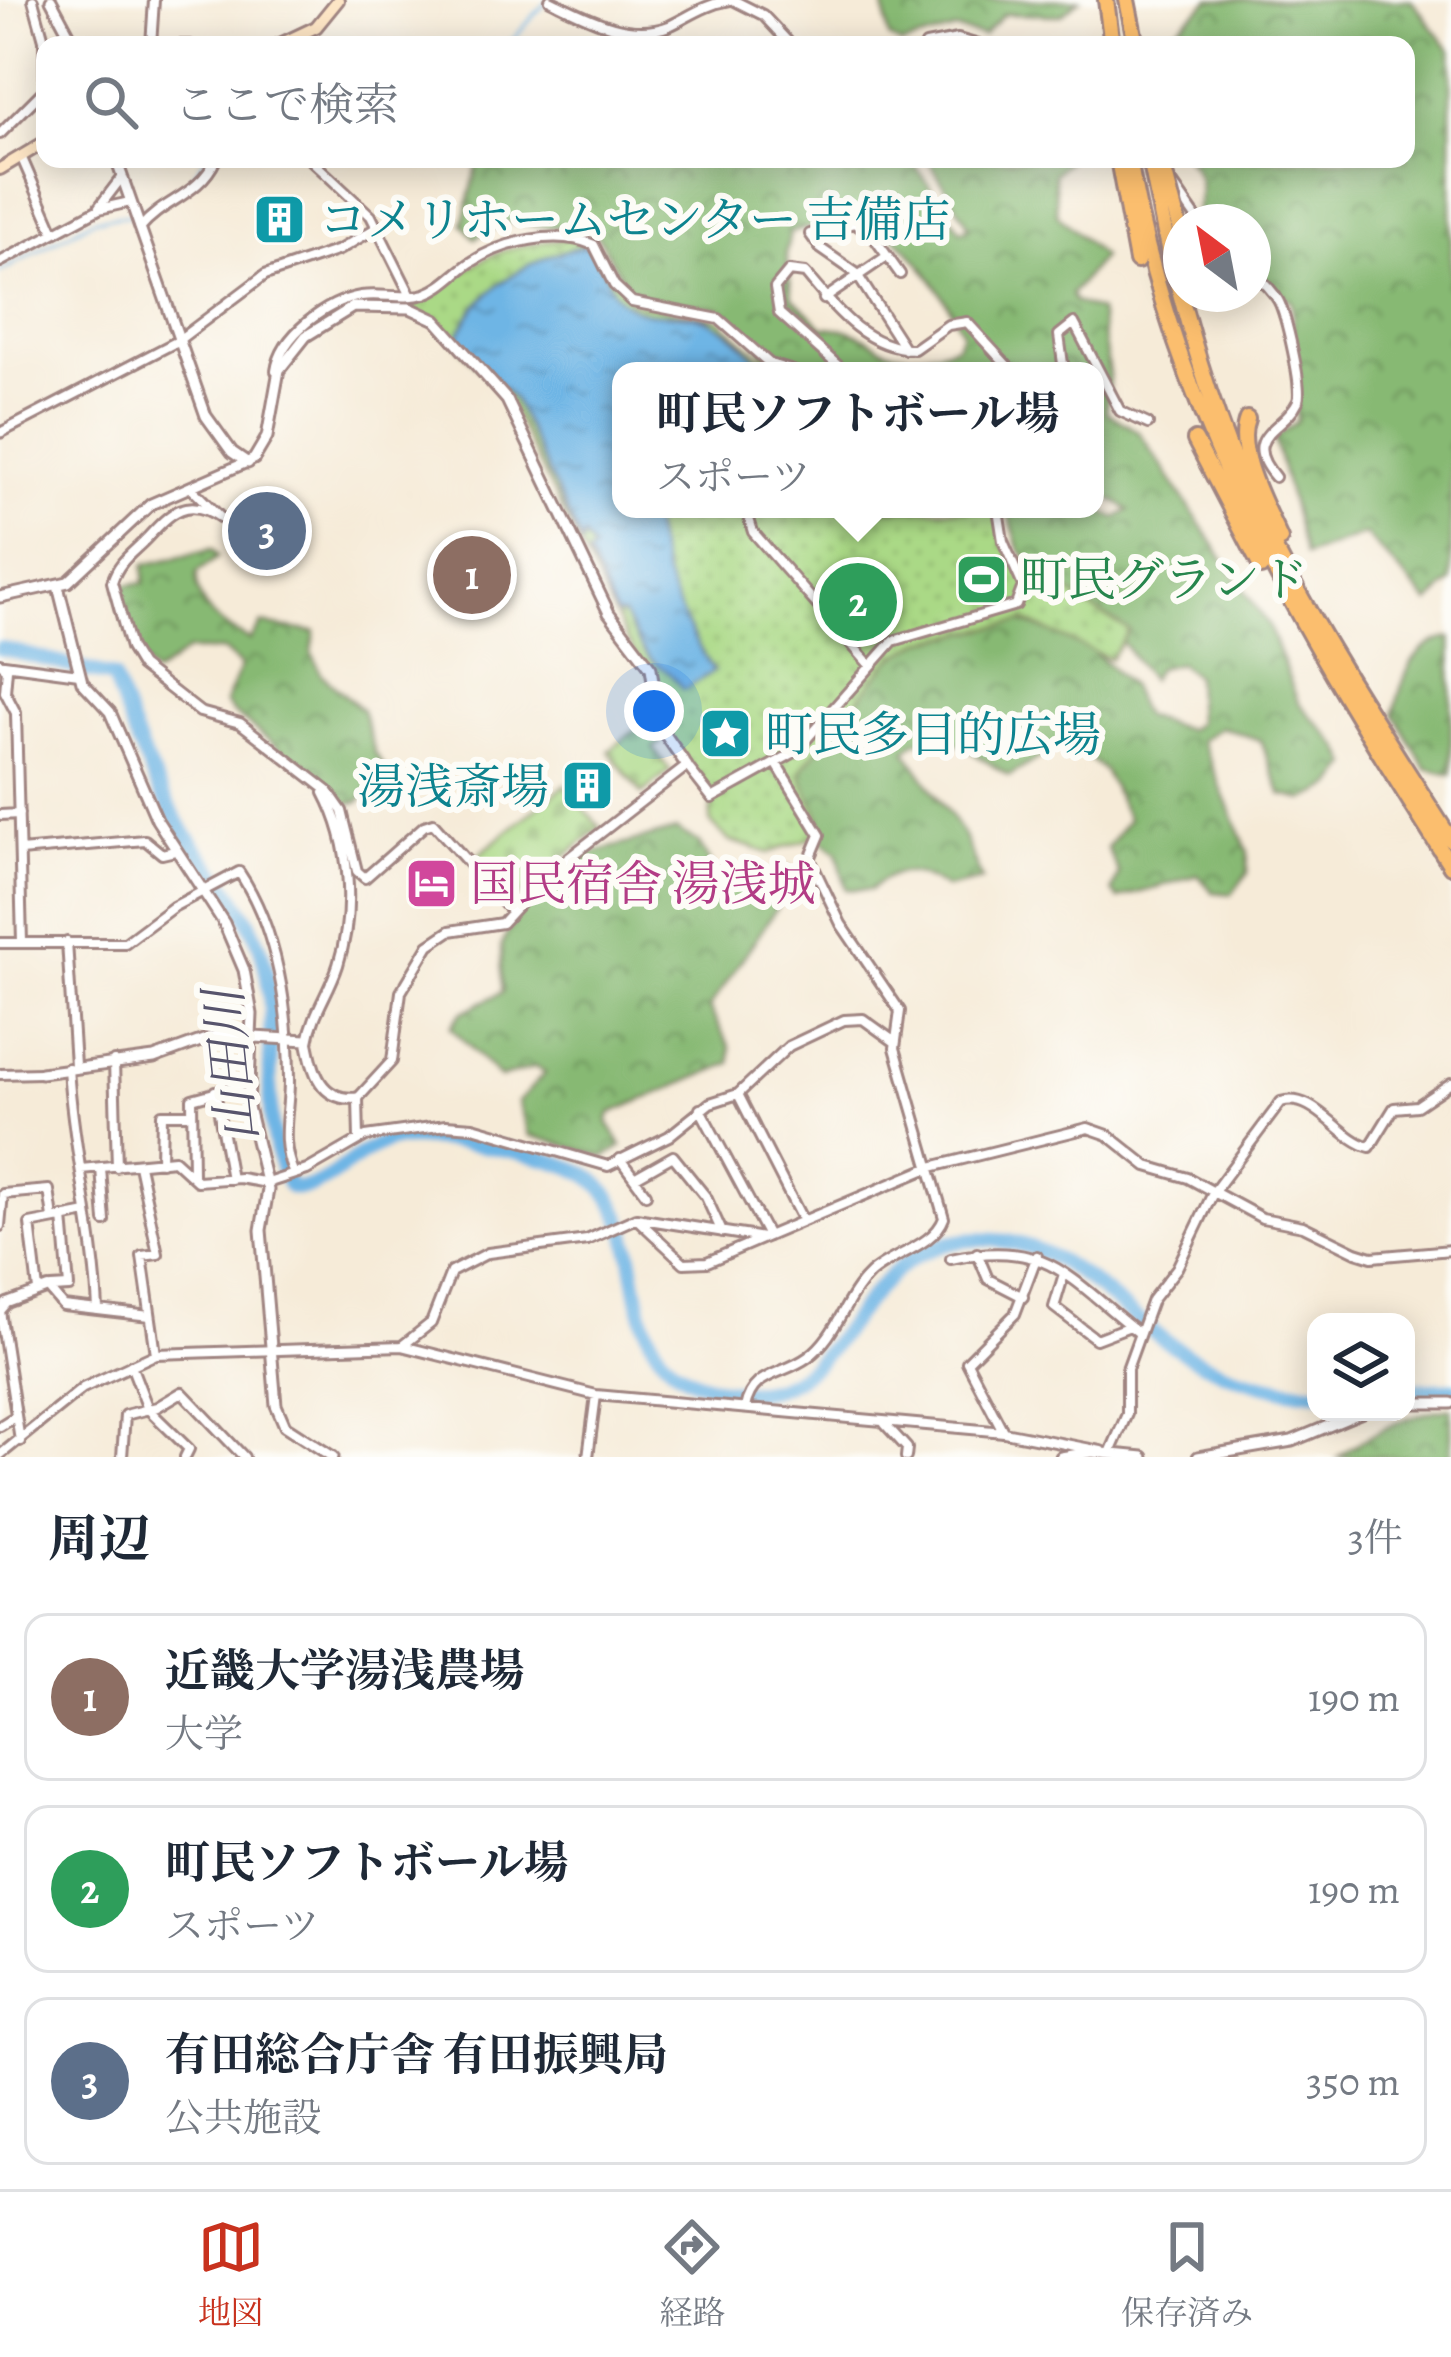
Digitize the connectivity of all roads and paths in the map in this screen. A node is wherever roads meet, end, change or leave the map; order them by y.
1 (33, 0) edge
2 (51, 0) edge
3 (154, 0) edge
4 (338, 0) edge
5 (550, 0) edge
6 (732, 0) edge
7 (1106, 0) edge
8 (1126, 0) edge
9 (43, 36) edge
10 (70, 36) edge
11 (152, 36) edge
12 (297, 36) edge
13 (783, 36) edge
14 (1110, 36) edge
15 (1132, 36) edge
16 (36, 100) edge
17 (0, 134) edge
18 (36, 147) edge
19 (21, 156) junction
20 (119, 168) edge
21 (210, 168) edge
22 (321, 168) edge
23 (1120, 168) edge
24 (1130, 168) edge
25 (1150, 168) edge
26 (1158, 168) edge
27 (1163, 168) edge
28 (0, 169) edge
29 (122, 177) junction
30 (131, 204) junction
31 (1173, 204) edge
32 (1187, 204) edge
33 (98, 208) junction
34 (138, 225) junction
35 (378, 227) junction
36 (1136, 228) junction
37 (54, 232) junction
38 (887, 256) junction
39 (1137, 261) dead end
40 (0, 262) edge
41 (900, 274) dead end
42 (858, 275) junction
43 (1271, 293) edge
44 (411, 296) junction
45 (824, 299) junction
46 (176, 342) junction
47 (905, 349) junction
48 (768, 362) edge
49 (840, 362) edge
50 (1004, 362) edge
51 (1063, 362) edge
52 (1094, 362) edge
53 (276, 380) junction
54 (1104, 380) edge
55 (1247, 419) dead end
56 (1148, 424) dead end
57 (0, 433) edge
58 (1195, 440) dead end
59 (248, 463) junction
60 (1275, 477) dead end
61 (190, 487) junction
62 (749, 518) edge
63 (999, 518) edge
64 (58, 586) junction
65 (0, 597) edge
66 (1317, 651) junction
67 (1338, 658) junction
68 (868, 663) junction
69 (2, 664) edge
70 (79, 674) junction
71 (1359, 708) junction
72 (776, 764) junction
73 (687, 766) junction
74 (1401, 774) junction
75 (316, 783) junction
76 (19, 814) junction
77 (0, 815) edge
78 (1451, 840) edge
79 (175, 850) junction
80 (20, 851) junction
81 (1451, 866) edge
82 (202, 895) junction
83 (511, 911) junction
84 (22, 942) junction
85 (67, 942) junction
86 (0, 943) edge
87 (254, 1035) junction
88 (285, 1036) junction
89 (895, 1042) junction
90 (308, 1044) junction
91 (114, 1061) junction
92 (71, 1066) junction
93 (40, 1073) joint
94 (0, 1074) edge
95 (1451, 1083) edge
96 (247, 1084) junction
97 (215, 1091) junction
98 (738, 1094) junction
99 (358, 1098) junction
100 (700, 1109) junction
101 (190, 1114) junction
102 (358, 1139) junction
103 (620, 1159) junction
104 (161, 1162) junction
105 (139, 1165) junction
106 (117, 1166) junction
107 (931, 1167) junction
108 (101, 1168) junction
109 (81, 1169) junction
110 (292, 1174) junction
111 (193, 1177) junction
112 (634, 1178) junction
113 (232, 1179) junction
114 (270, 1183) junction
115 (1213, 1192) junction
116 (646, 1194) dead end
117 (87, 1213) junction
118 (58, 1218) junction
119 (635, 1219) junction
120 (105, 1220) dead end
121 (802, 1221) junction
122 (0, 1226) edge
123 (722, 1232) junction
124 (765, 1237) junction
125 (1451, 1250) edge
126 (977, 1253) junction
127 (1037, 1256) junction
128 (951, 1259) dead end
129 (1064, 1274) junction
130 (43, 1289) junction
131 (1023, 1297) junction
132 (98, 1309) junction
133 (150, 1316) junction
134 (1130, 1325) junction
135 (1140, 1332) junction
136 (1, 1336) edge
137 (402, 1346) junction
138 (272, 1349) junction
139 (156, 1354) junction
140 (3, 1361) edge
141 (131, 1365) junction
142 (12, 1391) junction
143 (596, 1395) junction
144 (0, 1396) edge
145 (1415, 1403) edge
146 (1451, 1403) edge
147 (745, 1408) junction
148 (148, 1409) junction
149 (16, 1416) junction
150 (1340, 1421) edge
151 (884, 1423) junction
152 (0, 1426) edge
153 (1004, 1432) junction
154 (20, 1442) junction
155 (1106, 1452) junction
156 (1, 1456) edge
157 (122, 1457) edge
158 (185, 1457) edge
159 (244, 1457) edge
160 (333, 1457) edge
161 (587, 1457) edge
162 (906, 1457) edge
163 (1061, 1457) edge
164 (1143, 1457) edge
165 (1198, 1457) edge

1 - 9 street
2 - 10 street
3 - 11 street
4 - 12 main road
5 - 6 street
6 - 13 street
7 - 14 highway
8 - 15 highway
16 - 17 street
18 - 19 main road
19 - 28 main road
19 - 37 street
20 - 29 street
21 - 34 street
22 - 35 street
23 - 36 highway
24 - 36 highway
25 - 67 highway, bridge
26 - 32 street
27 - 31 highway, bridge
29 - 30 street
29 - 33 street
30 - 33 street
30 - 34 street
33 - 37 street
34 - 46 street
35 - 44 street
35 - 46 street
36 - 39 highway
36 - 66 highway
37 - 40 street
38 - 41 street
38 - 42 street
38 - 42 street
42 - 45 street
42 - 47 street
43 - 60 street
44 - 48 street
44 - 53 street
45 - 47 street
45 - 49 street
46 - 57 street
46 - 59 street
47 - 50 street
51 - 52 street
53 - 59 street
53 - 73 street
54 - 56 street
55 - 67 highway
58 - 66 highway
59 - 61 street
61 - 64 street
61 - 75 street
62 - 68 street
63 - 68 street
64 - 65 street
64 - 70 street
66 - 71 highway
67 - 71 highway
68 - 72 street
69 - 70 street
69 - 76 street
70 - 79 street
71 - 74 highway
72 - 73 street
72 - 89 street
73 - 83 street
74 - 78 highway
74 - 81 highway
75 - 83 street
75 - 90 street
76 - 77 street
76 - 80 street
79 - 80 street
79 - 82 street
80 - 84 street
82 - 85 street
82 - 87 street
82 - 88 street
83 - 99 street
84 - 85 street
84 - 86 street
85 - 92 street
87 - 88 street
87 - 91 street
87 - 96 street
88 - 90 street
88 - 110 street
89 - 98 street
89 - 107 street
90 - 99 street
91 - 92 street
91 - 106 street
92 - 93 street
92 - 109 street
93 - 94 street
95 - 115 street
96 - 97 street
96 - 114 street
97 - 101 street
97 - 113 street
98 - 100 street
98 - 121 street
99 - 102 street
100 - 103 street
100 - 124 street
101 - 104 street
101 - 111 street
102 - 103 street
102 - 110 street
103 - 112 street
104 - 105 street
104 - 111 street
105 - 106 street
105 - 133 street
106 - 108 street
107 - 115 street
107 - 121 street
107 - 147 street
108 - 109 street
108 - 120 street
109 - 117 street
110 - 114 street
111 - 113 street
112 - 116 street
112 - 123 street
113 - 114 street
114 - 138 street
115 - 125 street
115 - 135 street
117 - 118 street
117 - 132 street
118 - 122 street
118 - 130 street
118 - 130 street
119 - 123 street
119 - 124 street
119 - 137 street
121 - 124 street
123 - 124 street
126 - 127 street
126 - 128 street
126 - 131 street
127 - 129 street
127 - 131 street
129 - 134 street
129 - 134 street
130 - 132 street
130 - 136 street
131 - 153 street
132 - 133 street
133 - 139 street
134 - 135 street
135 - 155 street
136 - 140 street
137 - 138 street
137 - 143 street
138 - 139 street
138 - 160 street
139 - 141 street
140 - 142 street
141 - 148 street
141 - 154 street
142 - 144 street
142 - 149 street
143 - 147 street
143 - 161 street
145 - 146 street
147 - 151 street
148 - 157 street
148 - 158 street
148 - 159 street
149 - 152 street
149 - 154 street
150 - 165 street
151 - 153 street
151 - 162 street
153 - 155 street
154 - 156 street
155 - 163 street
155 - 164 street

